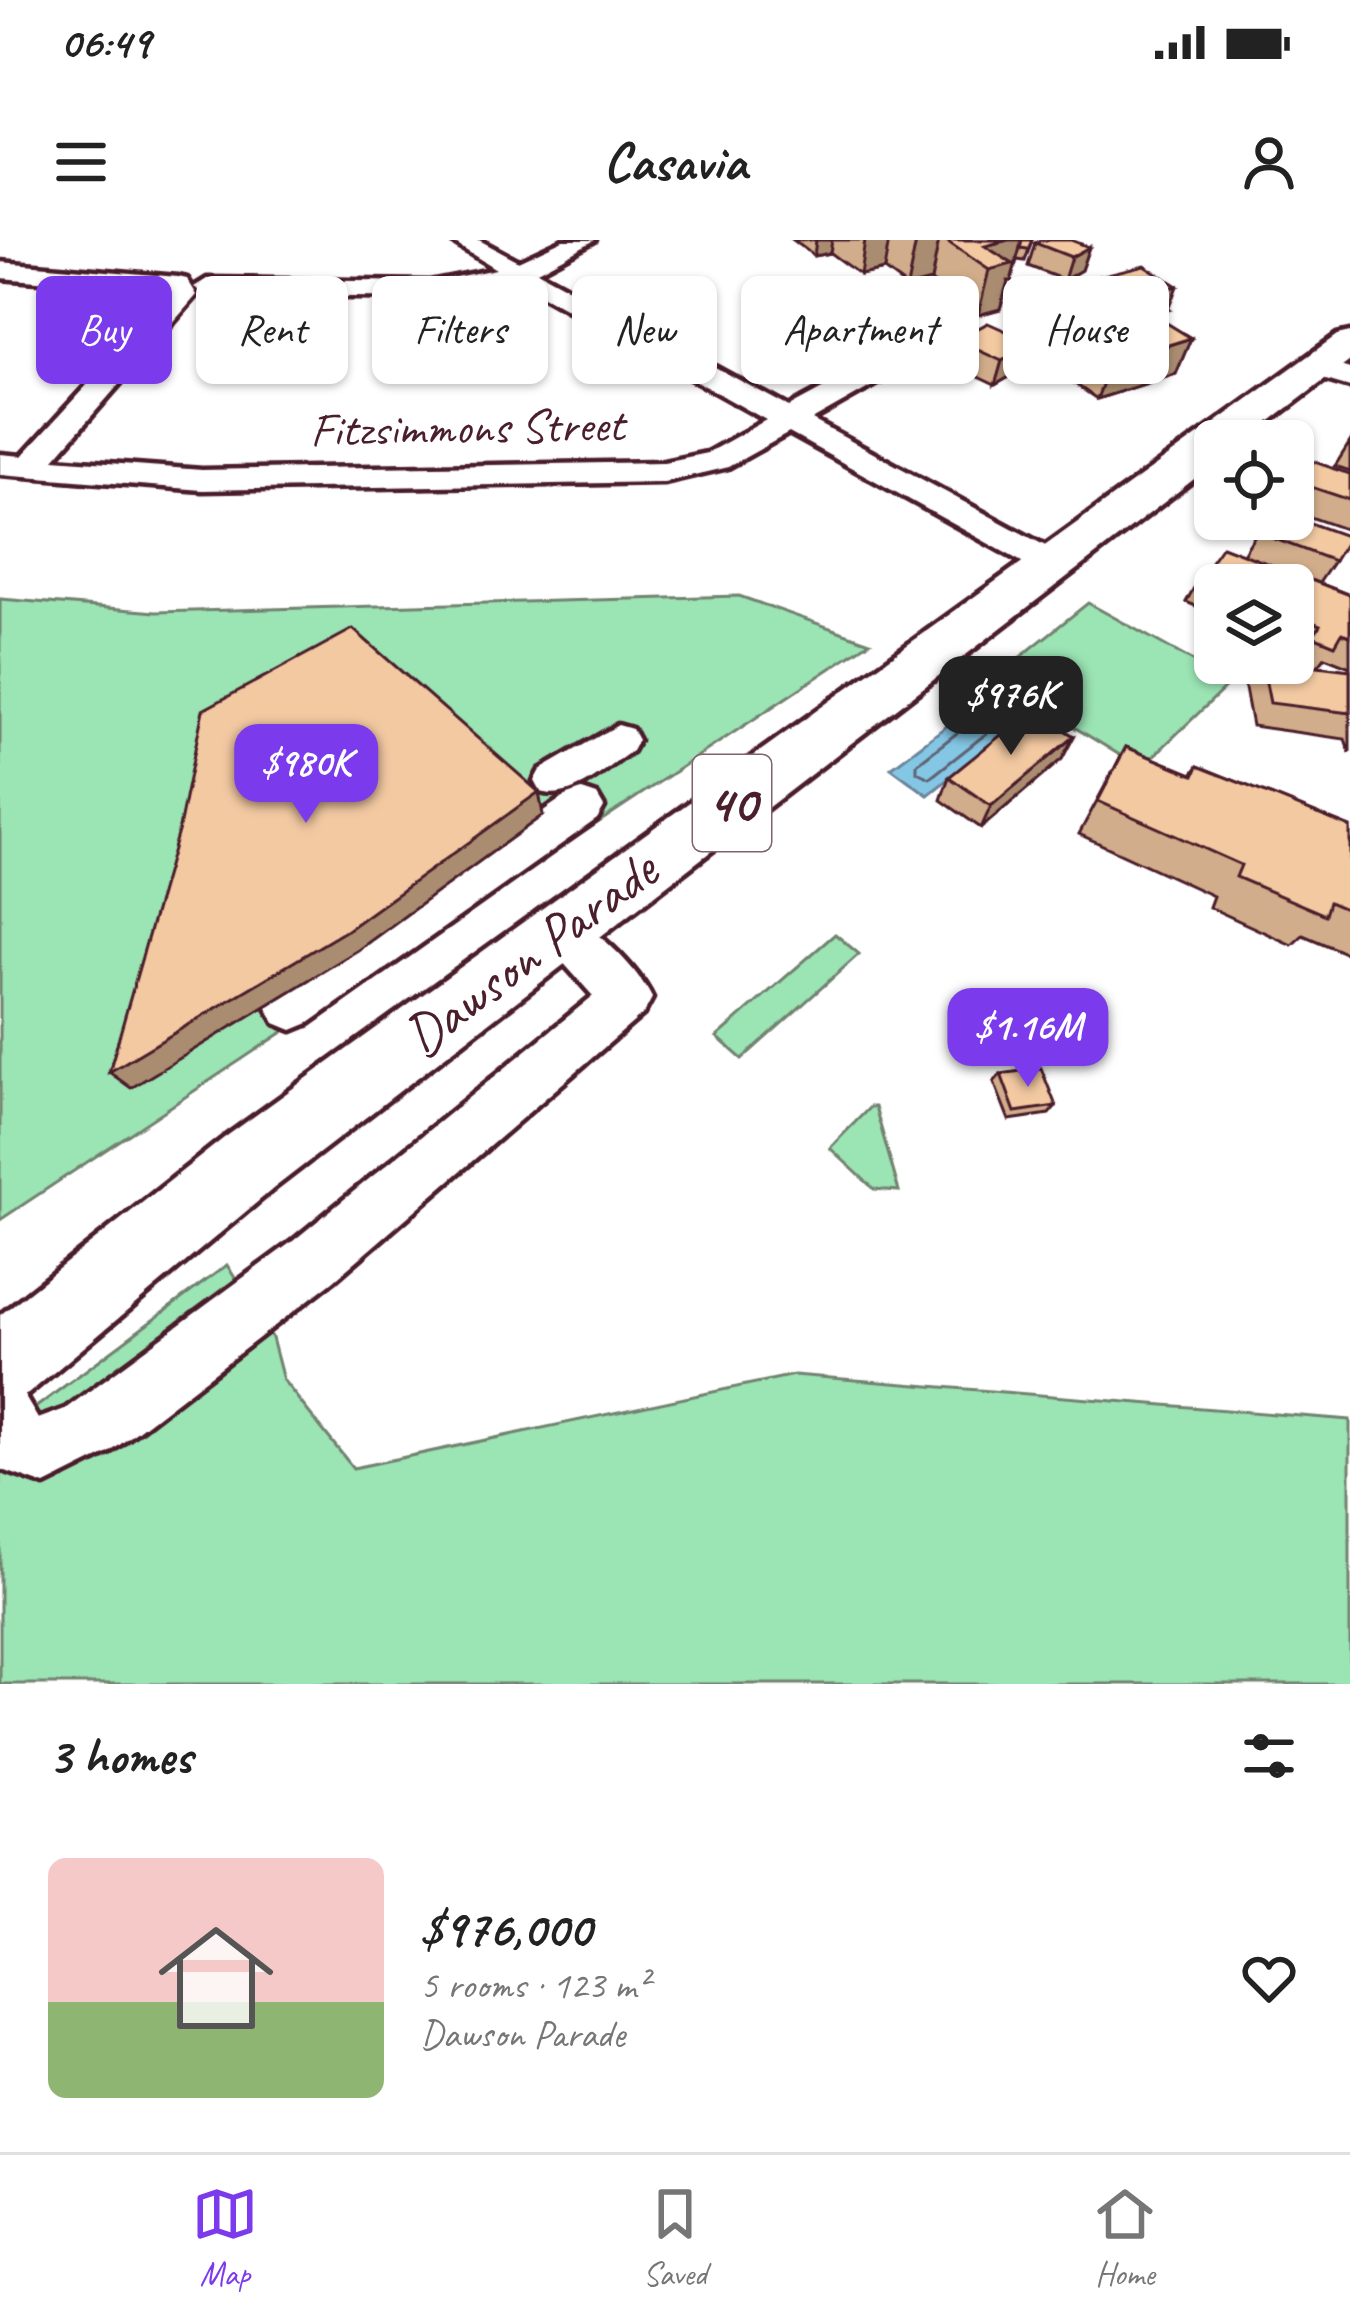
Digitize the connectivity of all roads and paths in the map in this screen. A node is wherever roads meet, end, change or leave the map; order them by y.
1 (461, 240) edge
2 (583, 240) edge
3 (515, 269) junction
4 (0, 270) edge
5 (190, 289) junction
6 (1350, 343) edge
7 (1333, 373) edge
8 (857, 384) edge
9 (1253, 420) edge
10 (791, 423) junction
11 (1194, 458) edge
12 (15, 465) edge
13 (1052, 564) junction
14 (618, 740) dead end
15 (559, 931) junction
16 (292, 1008) dead end
17 (249, 1163) junction
18 (0, 1312) edge
19 (0, 1366) edge
20 (0, 1414) edge

1 - 3 street
2 - 3 street
3 - 5 street
3 - 10 street
4 - 5 street
5 - 12 street
6 - 7 main road, Dawson Parade / 40
7 - 9 main road, Dawson Parade / 40
8 - 10 street, Fitzsimmons Street
10 - 12 street, Fitzsimmons Street
10 - 13 street
11 - 13 main road, Dawson Parade / 40
13 - 15 main road, Dawson Parade / 40
14 - 16 street
15 - 17 main road, Dawson Parade / 40
15 - 20 street
17 - 18 main road, Dawson Parade / 40
17 - 19 main road, Dawson Parade / 40

